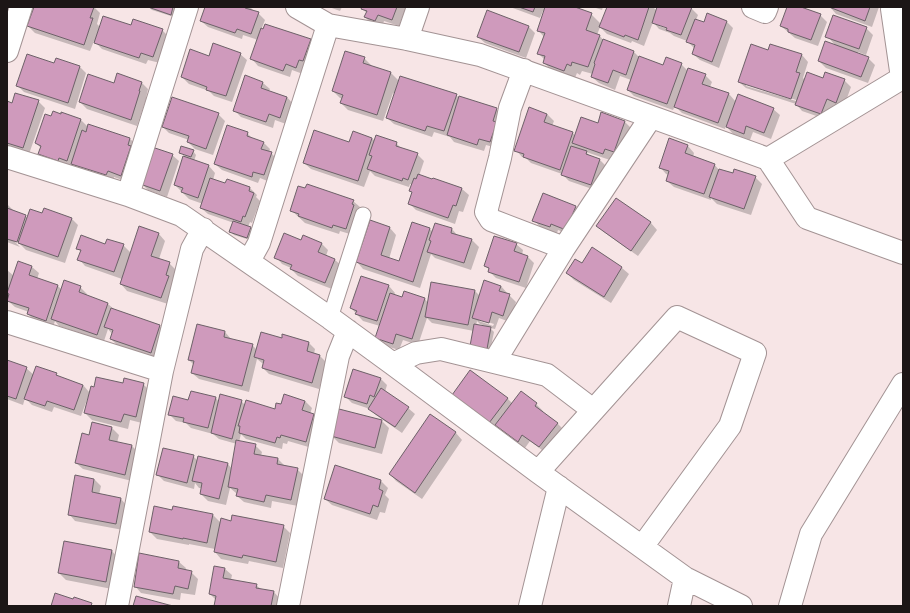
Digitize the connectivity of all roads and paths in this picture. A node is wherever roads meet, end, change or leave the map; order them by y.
1 (21, 7) edge
2 (187, 7) edge
3 (297, 7) edge
4 (418, 7) edge
5 (753, 7) edge
6 (767, 7) edge
7 (893, 7) edge
8 (328, 25) junction
9 (407, 39) junction
10 (7, 51) edge
11 (524, 70) junction
12 (902, 78) edge
13 (651, 117) junction
14 (7, 157) edge
15 (768, 159) junction
16 (128, 194) junction
17 (363, 215) dead end
18 (203, 230) junction
19 (564, 248) junction
20 (903, 252) edge
21 (249, 261) junction
22 (330, 318) junction
23 (7, 322) edge
24 (348, 331) junction
25 (494, 362) junction
26 (393, 364) junction
27 (162, 371) junction
28 (903, 384) edge
29 (593, 410) junction
30 (538, 472) junction
31 (559, 487) junction
32 (642, 547) junction
33 (685, 578) junction
34 (117, 606) edge
35 (288, 606) edge
36 (530, 606) edge
37 (679, 606) edge
38 (741, 606) edge
39 (790, 606) edge

1 - 10 street
2 - 16 street
3 - 8 street
4 - 9 street
5 - 6 street
7 - 12 street
8 - 9 street
8 - 21 street
9 - 11 street
11 - 13 street
11 - 19 street
12 - 15 street
13 - 15 street
13 - 19 street
14 - 16 street
15 - 20 street
16 - 18 street
17 - 22 lane
18 - 21 street
18 - 27 street
19 - 25 street
21 - 22 street
22 - 24 street
23 - 27 street
24 - 26 street
24 - 35 street
25 - 26 street
25 - 29 street
26 - 30 street
27 - 34 street
28 - 39 street
29 - 30 street
29 - 32 street
30 - 31 street
31 - 32 street
31 - 36 street
32 - 33 street
33 - 37 street
33 - 38 street

